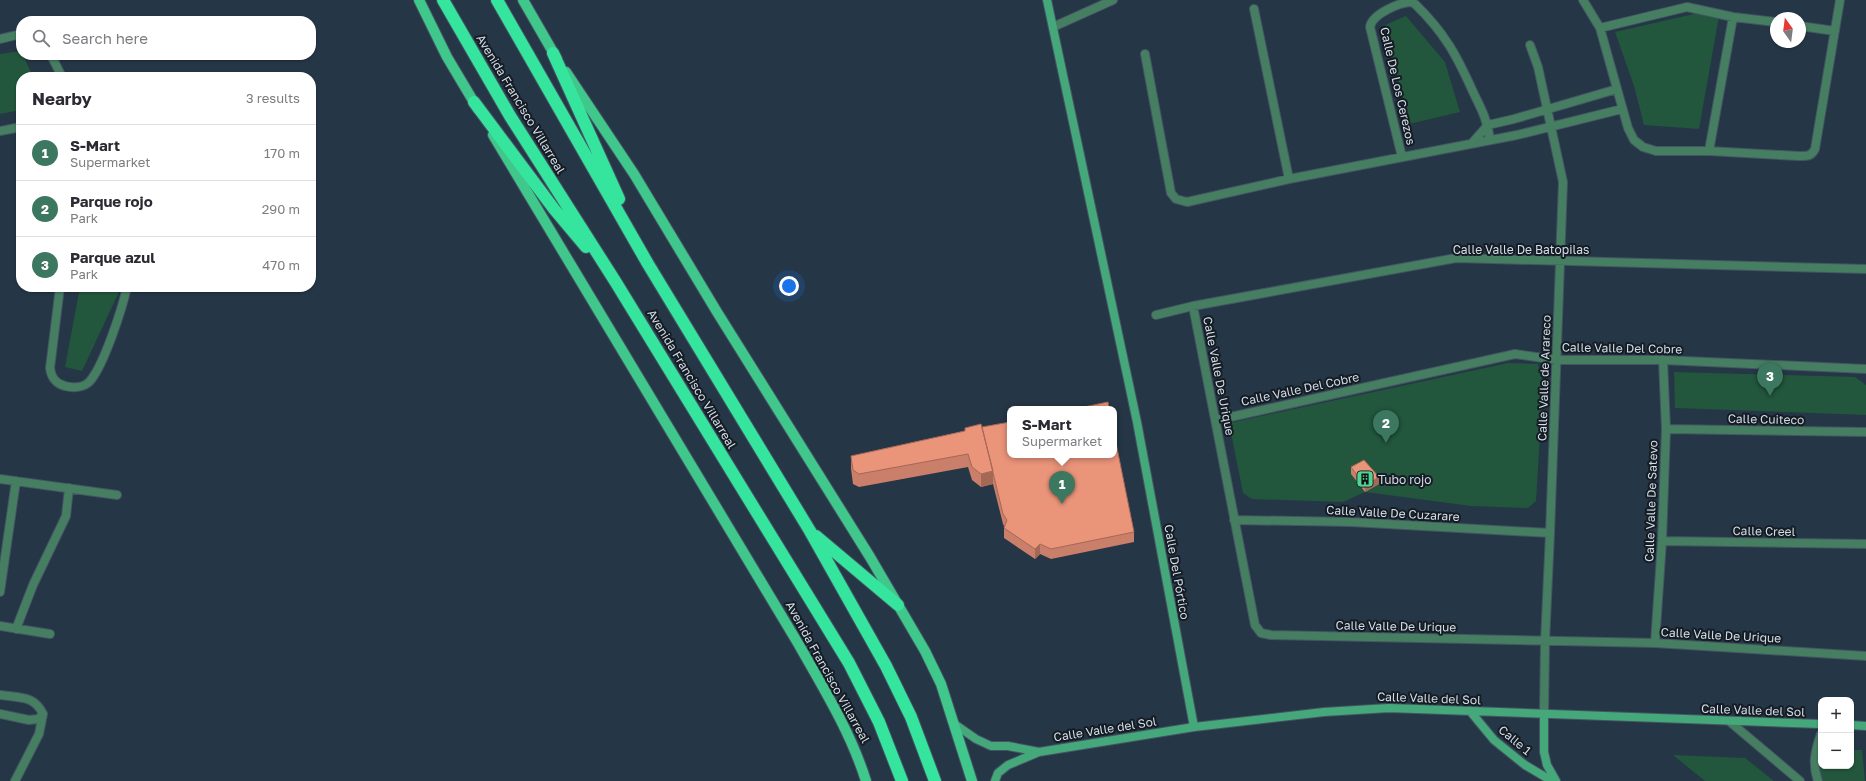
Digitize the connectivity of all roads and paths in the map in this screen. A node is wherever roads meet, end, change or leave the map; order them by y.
1 (419, 0) edge
2 (443, 0) edge
3 (498, 0) edge
4 (523, 0) edge
5 (1047, 0) edge
6 (1112, 0) edge
7 (1583, 0) edge
8 (1840, 0) edge
9 (1254, 9) dead end
10 (1733, 17) junction
11 (1770, 21) edge
12 (1053, 27) junction
13 (1806, 27) edge
14 (1600, 28) junction
15 (1836, 31) junction
16 (16, 35) edge
17 (0, 39) edge
18 (1530, 45) dead end
19 (553, 53) junction
20 (1145, 54) dead end
21 (54, 60) edge
22 (60, 72) edge
23 (1616, 89) junction
24 (474, 102) junction
25 (1622, 108) junction
26 (1548, 109) junction
27 (1488, 125) junction
28 (1551, 127) junction
29 (16, 128) edge
30 (0, 131) edge
31 (1490, 140) junction
32 (1473, 142) junction
33 (1709, 151) junction
34 (1402, 157) junction
35 (1289, 179) junction
36 (1559, 260) junction
37 (648, 264) junction
38 (1866, 269) edge
39 (616, 281) junction
40 (59, 292) edge
41 (125, 292) edge
42 (1193, 306) junction
43 (1156, 314) dead end
44 (1557, 360) junction
45 (1663, 360) junction
46 (1866, 369) edge
47 (1216, 420) junction
48 (1666, 429) junction
49 (1866, 432) edge
50 (0, 479) edge
51 (16, 481) junction
52 (69, 488) junction
53 (117, 495) dead end
54 (1234, 520) junction
55 (810, 531) junction
56 (1550, 533) junction
57 (1662, 541) junction
58 (1866, 544) edge
59 (0, 592) edge
60 (898, 605) junction
61 (0, 626) edge
62 (16, 629) junction
63 (50, 634) dead end
64 (1545, 642) junction
65 (1655, 643) junction
66 (1866, 656) edge
67 (0, 695) edge
68 (1470, 711) junction
69 (0, 714) edge
70 (43, 714) junction
71 (1544, 715) junction
72 (1728, 721) junction
73 (953, 723) junction
74 (1818, 724) edge
75 (1854, 725) edge
76 (1866, 726) edge
77 (1194, 727) junction
78 (1818, 743) edge
79 (1039, 752) junction
80 (14, 781) edge
81 (866, 781) edge
82 (902, 781) edge
83 (935, 781) edge
84 (972, 781) edge
85 (995, 781) edge
86 (1552, 781) edge
87 (1556, 781) edge
88 (1800, 781) edge
89 (1818, 781) edge

1 - 24 main road, Avenida Francisco Villarreal
2 - 39 highway, Avenida Francisco Villarreal
3 - 37 highway, Avenida Francisco Villarreal
4 - 19 main road
5 - 12 main road, Calle Del Pórtico
6 - 12 street
7 - 14 street
8 - 15 street
9 - 35 street
10 - 11 street
10 - 14 street
10 - 33 street
12 - 77 main road, Calle Del Pórtico
13 - 15 street
14 - 23 street
15 - 33 street
16 - 17 street
18 - 26 street, Calle Valle de Arareco
19 - 37 highway
19 - 60 main road
20 - 35 street, Calle De Los Cerezos
21 - 22 street
23 - 25 street
23 - 26 street
24 - 39 highway
24 - 81 main road, Avenida Francisco Villarreal
25 - 28 street, Calle De Los Cerezos
25 - 33 street
26 - 27 street
26 - 28 street, Calle Valle de Arareco
27 - 31 street, Calle De Los Cerezos
27 - 32 street
27 - 34 street, Calle De Los Cerezos
28 - 31 street, Calle De Los Cerezos
28 - 36 street, Calle Valle de Arareco
29 - 30 street
31 - 32 street, Calle De Los Cerezos
32 - 34 street, Calle De Los Cerezos
34 - 35 street, Calle De Los Cerezos
36 - 38 street, Calle Valle De Batopilas
36 - 42 street, Calle Valle De Batopilas
36 - 44 street, Calle Valle de Arareco
37 - 55 highway, Avenida Francisco Villarreal
39 - 82 highway, Avenida Francisco Villarreal
40 - 41 street
42 - 43 street, Calle Valle De Batopilas
42 - 47 street, Calle Valle De Urique
44 - 45 street, Calle Valle Del Cobre
44 - 47 street, Calle Valle Del Cobre
44 - 56 street, Calle Valle de Arareco
45 - 46 street, Calle Valle Del Cobre
45 - 48 street, Calle Valle De Satevo
47 - 54 street, Calle Valle De Urique
48 - 49 street, Calle Cuiteco
48 - 57 street, Calle Valle De Satevo
50 - 51 street
51 - 52 street
51 - 59 street
52 - 53 street
52 - 62 street
54 - 56 street, Calle Valle De Cuzarare
54 - 64 street, Calle Valle De Urique
55 - 60 highway
55 - 83 highway, Avenida Francisco Villarreal
56 - 64 street, Calle Valle de Arareco
57 - 58 street, Calle Creel
57 - 65 street, Calle Valle De Satevo
60 - 73 main road
61 - 62 street
62 - 63 street
64 - 65 street, Calle Valle De Urique
64 - 71 street, Calle Valle de Arareco
65 - 66 street, Calle Valle De Urique
67 - 70 street
68 - 71 main road, Calle Valle del Sol
68 - 77 main road, Calle Valle del Sol
68 - 86 main road, Calle 1
69 - 70 street
70 - 80 street
71 - 72 main road, Calle Valle del Sol
71 - 87 main road, Calle 1
72 - 74 main road, Calle Valle del Sol
72 - 88 street
73 - 79 main road, Calle Valle del Sol
73 - 84 main road
75 - 76 main road
77 - 79 main road, Calle Valle del Sol
78 - 89 street
79 - 85 main road, Calle Valle del Sol

